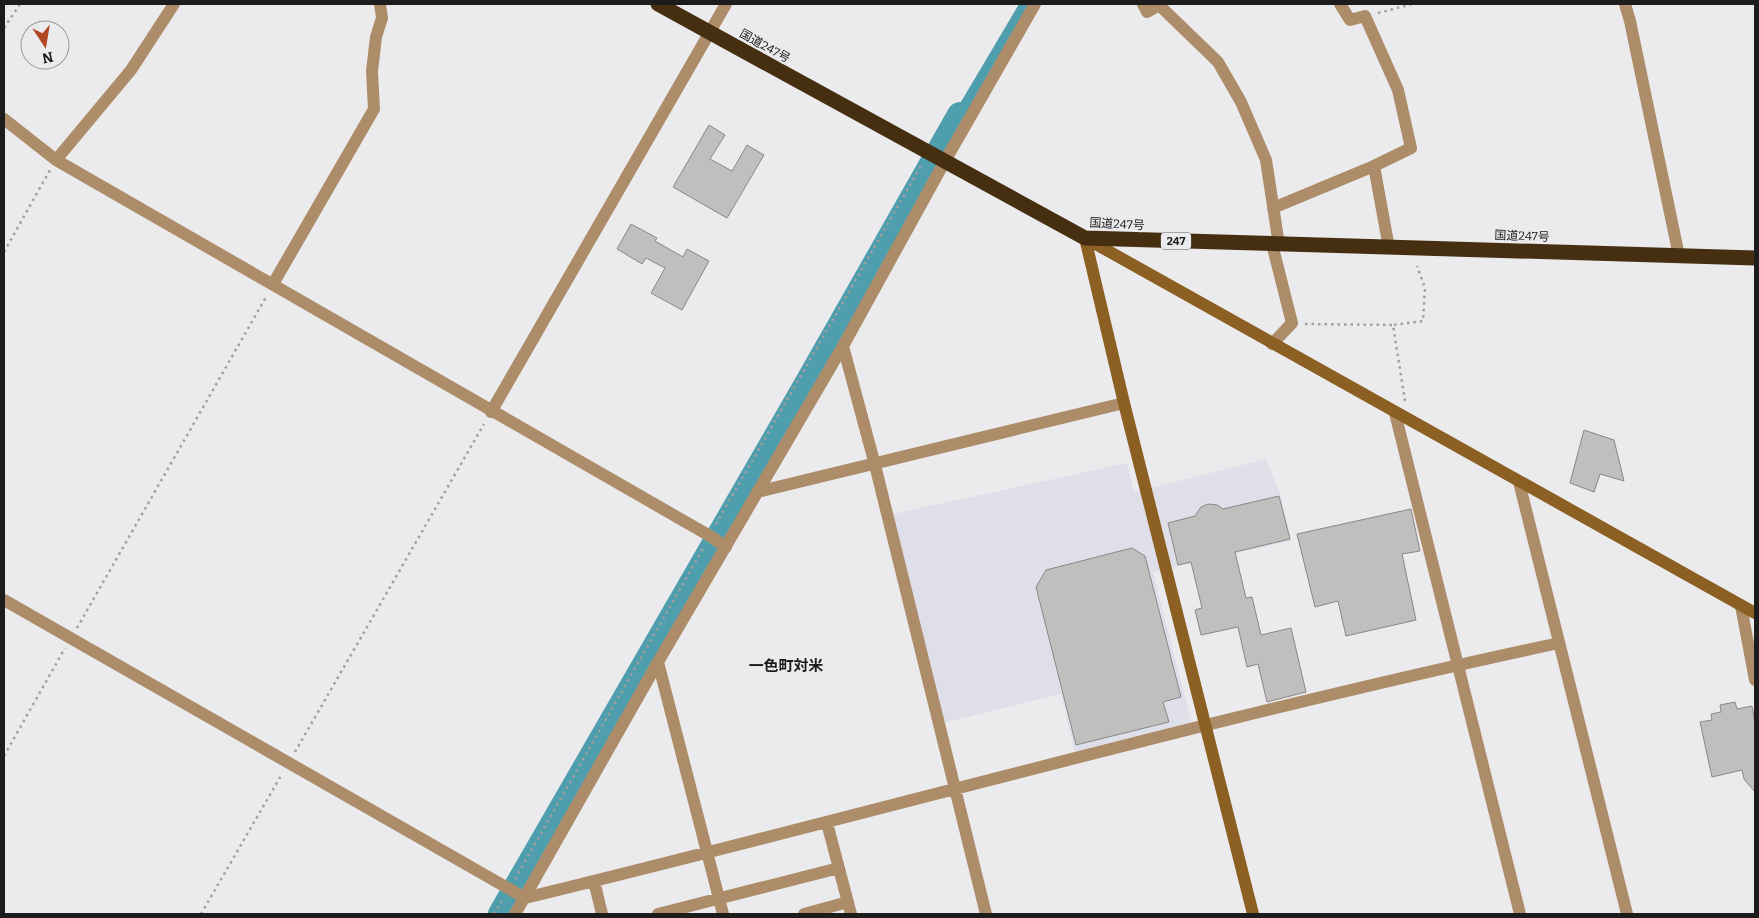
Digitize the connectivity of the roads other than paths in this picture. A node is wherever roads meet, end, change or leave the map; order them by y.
1 (174, 4) edge
2 (380, 4) edge
3 (658, 4) edge
4 (726, 4) edge
5 (1035, 4) edge
6 (1143, 4) edge
7 (1340, 4) edge
8 (1625, 4) edge
9 (710, 33) junction
10 (4, 119) edge
11 (56, 160) junction
12 (945, 161) junction
13 (1374, 166) junction
14 (1273, 208) junction
15 (1085, 238) junction
16 (1275, 245) junction
17 (1389, 248) junction
18 (1679, 256) junction
19 (1755, 258) edge
20 (273, 284) junction
21 (1272, 344) junction
22 (843, 346) junction
23 (1124, 403) junction
24 (491, 412) junction
25 (1395, 413) junction
26 (875, 465) junction
27 (1519, 482) junction
28 (757, 492) junction
29 (726, 547) junction
30 (4, 600) edge
31 (1741, 606) junction
32 (1755, 613) edge
33 (1559, 642) junction
34 (658, 662) junction
35 (1457, 665) junction
36 (1755, 680) edge
37 (1206, 725) junction
38 (955, 790) junction
39 (828, 823) junction
40 (708, 853) junction
41 (839, 868) junction
42 (594, 881) junction
43 (525, 898) junction
44 (719, 898) junction
45 (849, 908) edge
46 (515, 914) edge
47 (602, 914) edge
48 (658, 914) edge
49 (723, 914) edge
50 (804, 914) edge
51 (986, 914) edge
52 (1253, 914) edge
53 (1520, 914) edge
54 (1627, 914) edge

1 - 11 street
2 - 20 street
3 - 9 highway, 国道247号 / 247
4 - 9 street
5 - 12 street
6 - 14 street
7 - 13 street
8 - 18 street
9 - 12 highway, 国道247号 / 247
9 - 24 street
10 - 11 street
11 - 20 street
12 - 15 highway, 国道247号 / 247
12 - 22 street
13 - 14 street
13 - 17 street
14 - 16 street
15 - 16 highway, 国道247号 / 247
15 - 21 street
15 - 23 street
16 - 17 highway, 国道247号 / 247
16 - 21 street
17 - 18 highway, 国道247号 / 247
18 - 19 highway, 国道247号 / 247
20 - 24 street
21 - 25 street
22 - 26 street
22 - 28 street
23 - 26 street
23 - 37 street
24 - 29 street
25 - 27 street
25 - 35 street
26 - 28 street
26 - 38 street
27 - 31 street
27 - 33 street
28 - 29 street
29 - 34 street
30 - 43 street
31 - 32 street
31 - 36 street
33 - 35 street
33 - 54 street
34 - 40 street
34 - 43 street
35 - 37 street
35 - 53 street
37 - 38 street
37 - 52 street
38 - 39 street
38 - 51 street
39 - 40 street
39 - 41 street
40 - 42 street
40 - 44 street
41 - 44 street
41 - 45 street
42 - 43 street
42 - 47 street
43 - 46 street
44 - 48 street
44 - 49 street
45 - 50 street

